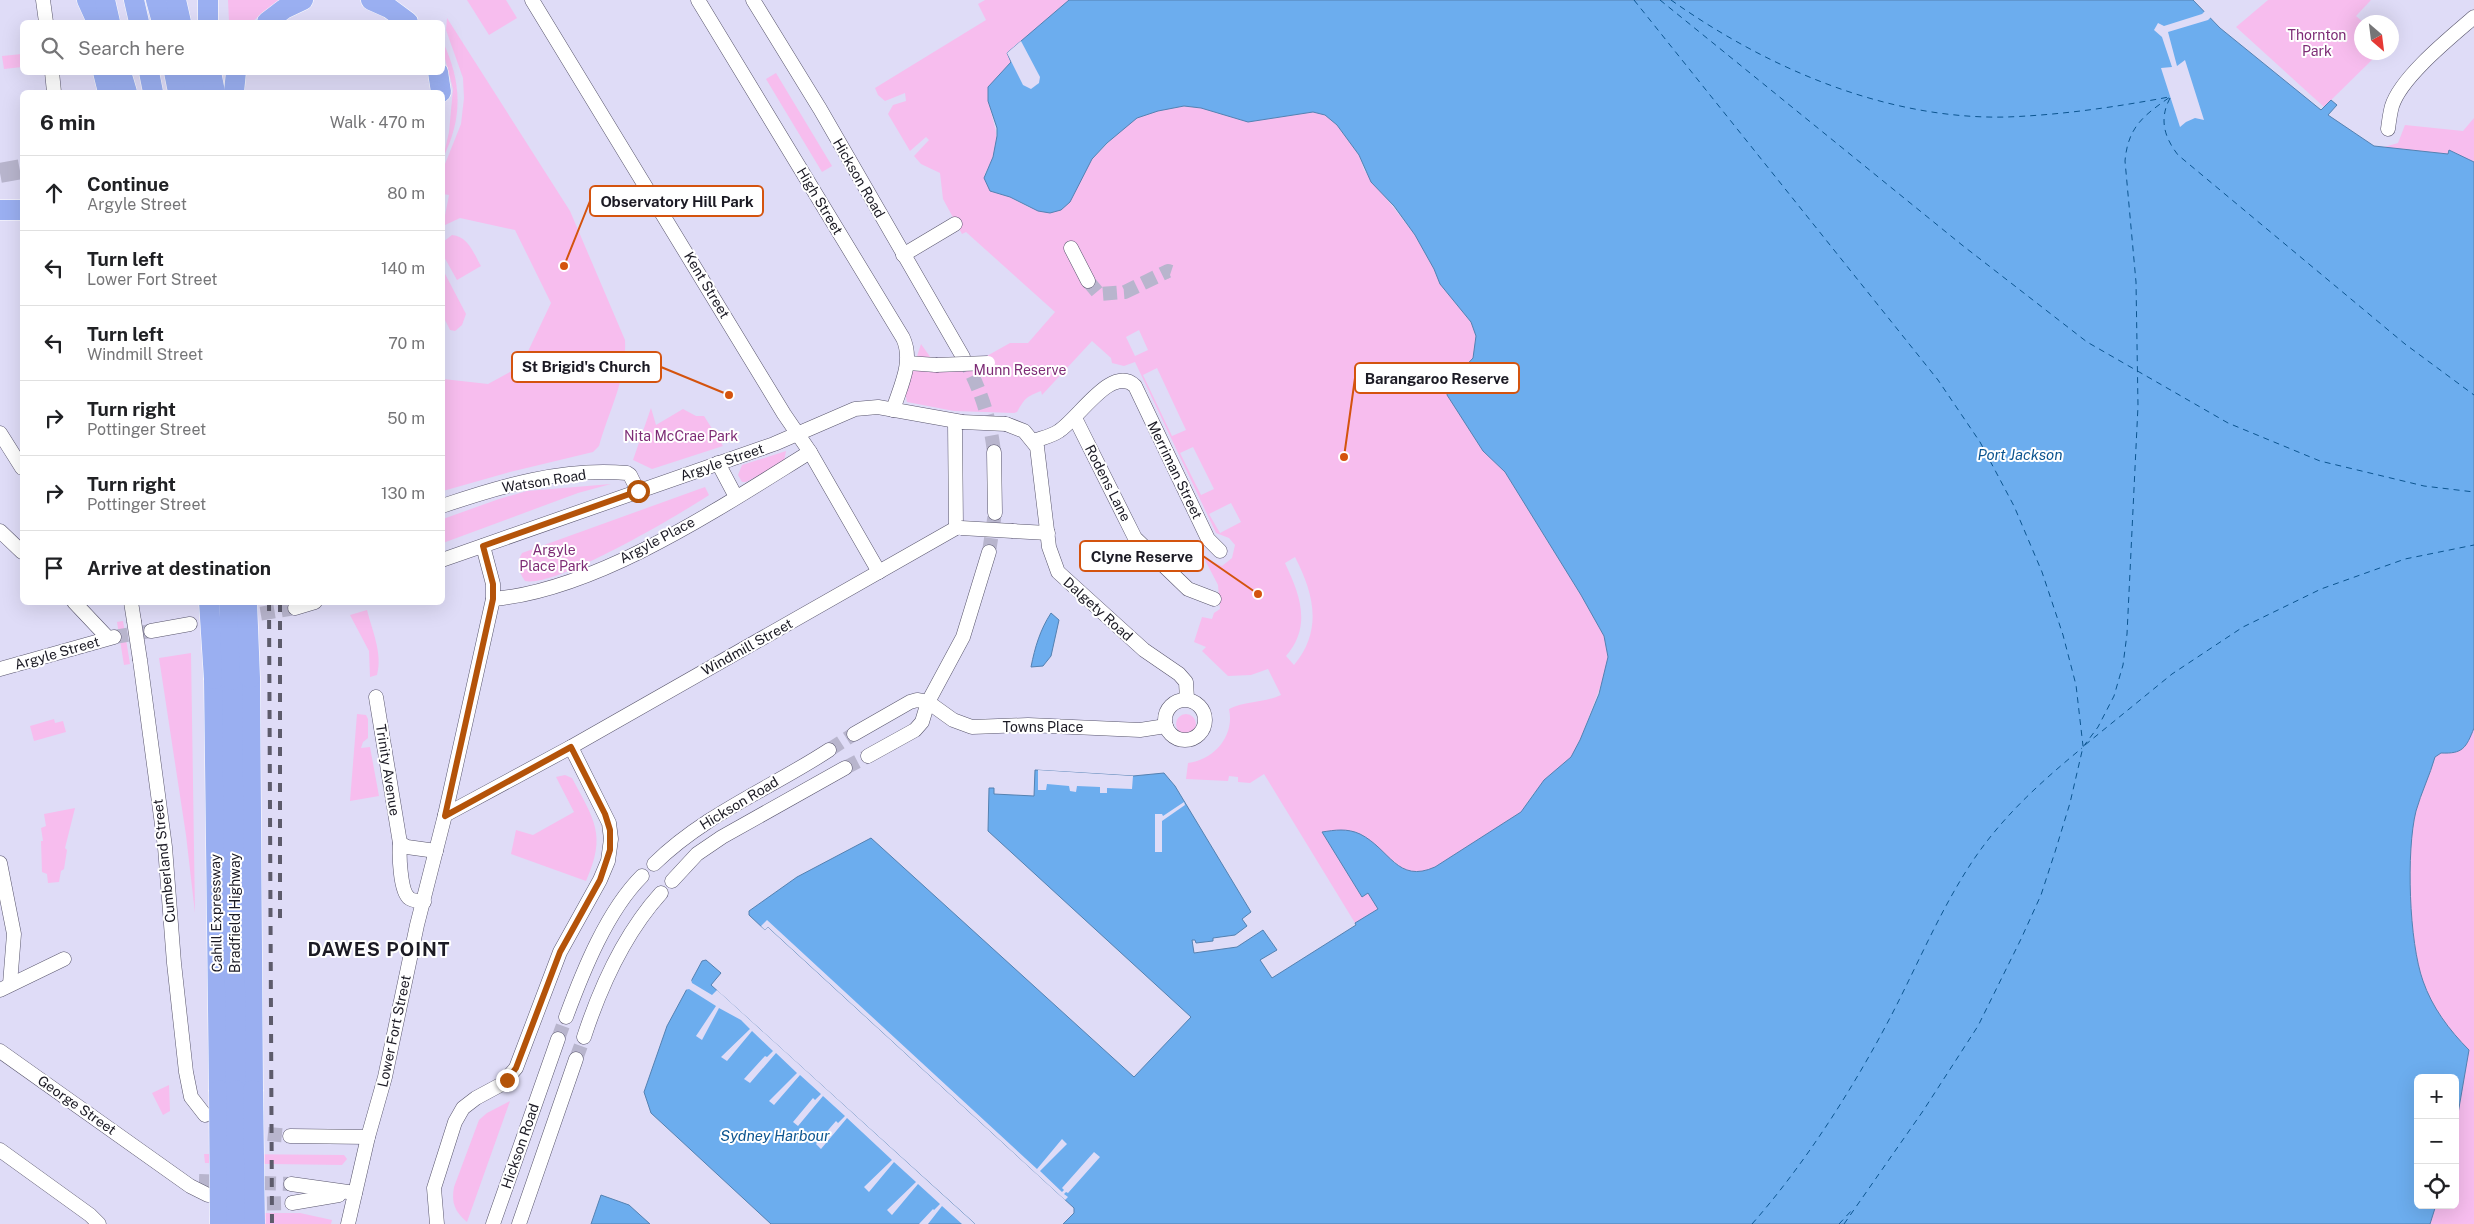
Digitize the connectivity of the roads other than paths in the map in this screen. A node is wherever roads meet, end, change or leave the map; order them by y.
1 (43, 0) edge
2 (87, 0) edge
3 (105, 0) edge
4 (134, 0) edge
5 (156, 0) edge
6 (176, 0) edge
7 (208, 0) edge
8 (303, 0) edge
9 (371, 0) edge
10 (532, 0) edge
11 (698, 0) edge
12 (753, 0) edge
13 (2474, 17) edge
14 (46, 20) edge
15 (86, 20) edge
16 (96, 20) edge
17 (110, 20) edge
18 (139, 20) edge
19 (161, 20) edge
20 (180, 20) edge
21 (208, 20) edge
22 (270, 20) edge
23 (405, 20) edge
24 (52, 75) edge
25 (92, 75) edge
26 (104, 75) edge
27 (175, 75) edge
28 (193, 75) edge
29 (212, 75) edge
30 (236, 75) edge
31 (438, 75) edge
32 (54, 90) edge
33 (95, 90) edge
34 (108, 90) edge
35 (178, 90) edge
36 (196, 90) edge
37 (215, 90) edge
38 (234, 90) edge
39 (441, 90) edge
40 (2388, 129) dead end
41 (0, 210) edge
42 (20, 210) edge
43 (955, 224) dead end
44 (1071, 248) dead end
45 (903, 255) junction
46 (1088, 282) tunnel mouth
47 (963, 357) tunnel mouth
48 (908, 363) junction
49 (988, 363) dead end
50 (893, 410) junction
51 (1075, 418) junction
52 (959, 422) junction
53 (0, 433) edge
54 (799, 435) junction
55 (1034, 441) junction
56 (810, 452) junction
57 (994, 452) tunnel mouth
58 (718, 463) junction
59 (20, 465) edge
60 (638, 491) junction
61 (736, 497) junction
62 (445, 505) edge
63 (995, 513) tunnel mouth
64 (959, 528) junction
65 (0, 531) edge
66 (1048, 532) junction
67 (483, 546) junction
68 (20, 550) edge
69 (1220, 551) dead end
70 (989, 552) tunnel mouth
71 (445, 559) edge
72 (879, 572) junction
73 (493, 599) junction
74 (1214, 600) dead end
75 (77, 605) edge
76 (131, 605) edge
77 (209, 605) edge
78 (228, 605) edge
79 (247, 605) edge
80 (304, 605) edge
81 (294, 608) tunnel mouth
82 (190, 624) dead end
83 (151, 631) tunnel mouth
84 (0, 669) edge
85 (376, 697) dead end
86 (1187, 699) junction
87 (928, 702) junction
88 (1166, 726) junction
89 (854, 734) tunnel mouth
90 (571, 747) junction
91 (830, 750) tunnel mouth
92 (868, 756) tunnel mouth
93 (845, 768) tunnel mouth
94 (445, 816) junction
95 (400, 843) junction
96 (436, 851) junction
97 (0, 863) edge
98 (654, 864) dead end
99 (642, 876) dead end
100 (672, 881) dead end
101 (661, 893) dead end
102 (424, 902) junction
103 (64, 958) dead end
104 (4, 988) edge
105 (566, 1017) tunnel mouth
106 (584, 1037) tunnel mouth
107 (558, 1039) tunnel mouth
108 (0, 1051) edge
109 (576, 1058) tunnel mouth
110 (205, 1115) dead end
111 (290, 1136) tunnel mouth
112 (368, 1137) junction
113 (0, 1150) edge
114 (153, 1159) junction
115 (199, 1181) tunnel mouth
116 (291, 1184) tunnel mouth
117 (355, 1193) junction
118 (208, 1195) tunnel mouth
119 (292, 1202) tunnel mouth
120 (99, 1224) edge
121 (220, 1224) edge
122 (237, 1224) edge
123 (255, 1224) edge
124 (348, 1224) edge
125 (436, 1224) edge
126 (492, 1224) edge
127 (519, 1224) edge

1 - 14 street
2 - 15 highway
2 - 16 highway
3 - 17 highway
4 - 18 highway
5 - 19 highway
6 - 20 highway
7 - 21 highway
8 - 22 highway
9 - 23 highway
10 - 54 street, Kent Street
11 - 48 street, High Street
12 - 45 street, Hickson Road
13 - 40 street
24 - 32 street
25 - 33 highway
26 - 34 highway
27 - 35 highway
28 - 36 highway
29 - 37 highway
30 - 38 highway
31 - 39 highway
41 - 42 highway
43 - 45 street
44 - 46 street
45 - 47 street, Hickson Road
48 - 49 street, bridge
48 - 50 street, High Street
50 - 52 street, Argyle Street
50 - 54 street, Argyle Street
51 - 55 street
51 - 69 street, Merriman Street
51 - 74 street, Rodens Lane
52 - 55 street, Argyle Street, bridge
52 - 64 street
53 - 59 street
54 - 56 street, Kent Street
54 - 58 street, Argyle Street
55 - 66 street, Dalgety Road
56 - 61 street, Argyle Place
56 - 72 street, Kent Street
57 - 63 street
58 - 60 street, Argyle Street
58 - 61 street
60 - 62 street, Watson Road
60 - 67 street, Argyle Street
61 - 73 street, Argyle Place
64 - 66 street, bridge
64 - 72 street, Windmill Street
65 - 68 street
66 - 86 street, Dalgety Road
67 - 71 street, Argyle Street
67 - 73 street, Lower Fort Street
70 - 87 street
72 - 90 street, Windmill Street
73 - 94 street, Lower Fort Street
75 - 84 street, Argyle Street
76 - 110 street, Cumberland Street, bridge
77 - 121 highway, Cahill Expressway, bridge
78 - 122 highway, Bradfield Highway, bridge
79 - 123 highway, Bradfield Highway, bridge
80 - 81 street
82 - 83 street
85 - 95 street, Trinity Avenue
86 - 88 street
86 - 88 street
87 - 88 street, Towns Place
87 - 89 street
87 - 92 street
90 - 94 street, Windmill Street
90 - 125 street
91 - 98 street, Hickson Road
93 - 100 street, Hickson Road
94 - 96 street, Lower Fort Street
95 - 96 street
95 - 102 street, Trinity Avenue
96 - 102 street, Lower Fort Street
97 - 104 street
99 - 105 street
101 - 106 street
102 - 112 street, Lower Fort Street
103 - 104 street
107 - 126 street, Hickson Road
108 - 114 street, George Street
109 - 127 street, Hickson Road
111 - 112 street
112 - 117 street, Lower Fort Street
113 - 120 street
114 - 115 street, George Street
114 - 118 street, George Street
116 - 117 street
117 - 119 street
117 - 124 street, Lower Fort Street

